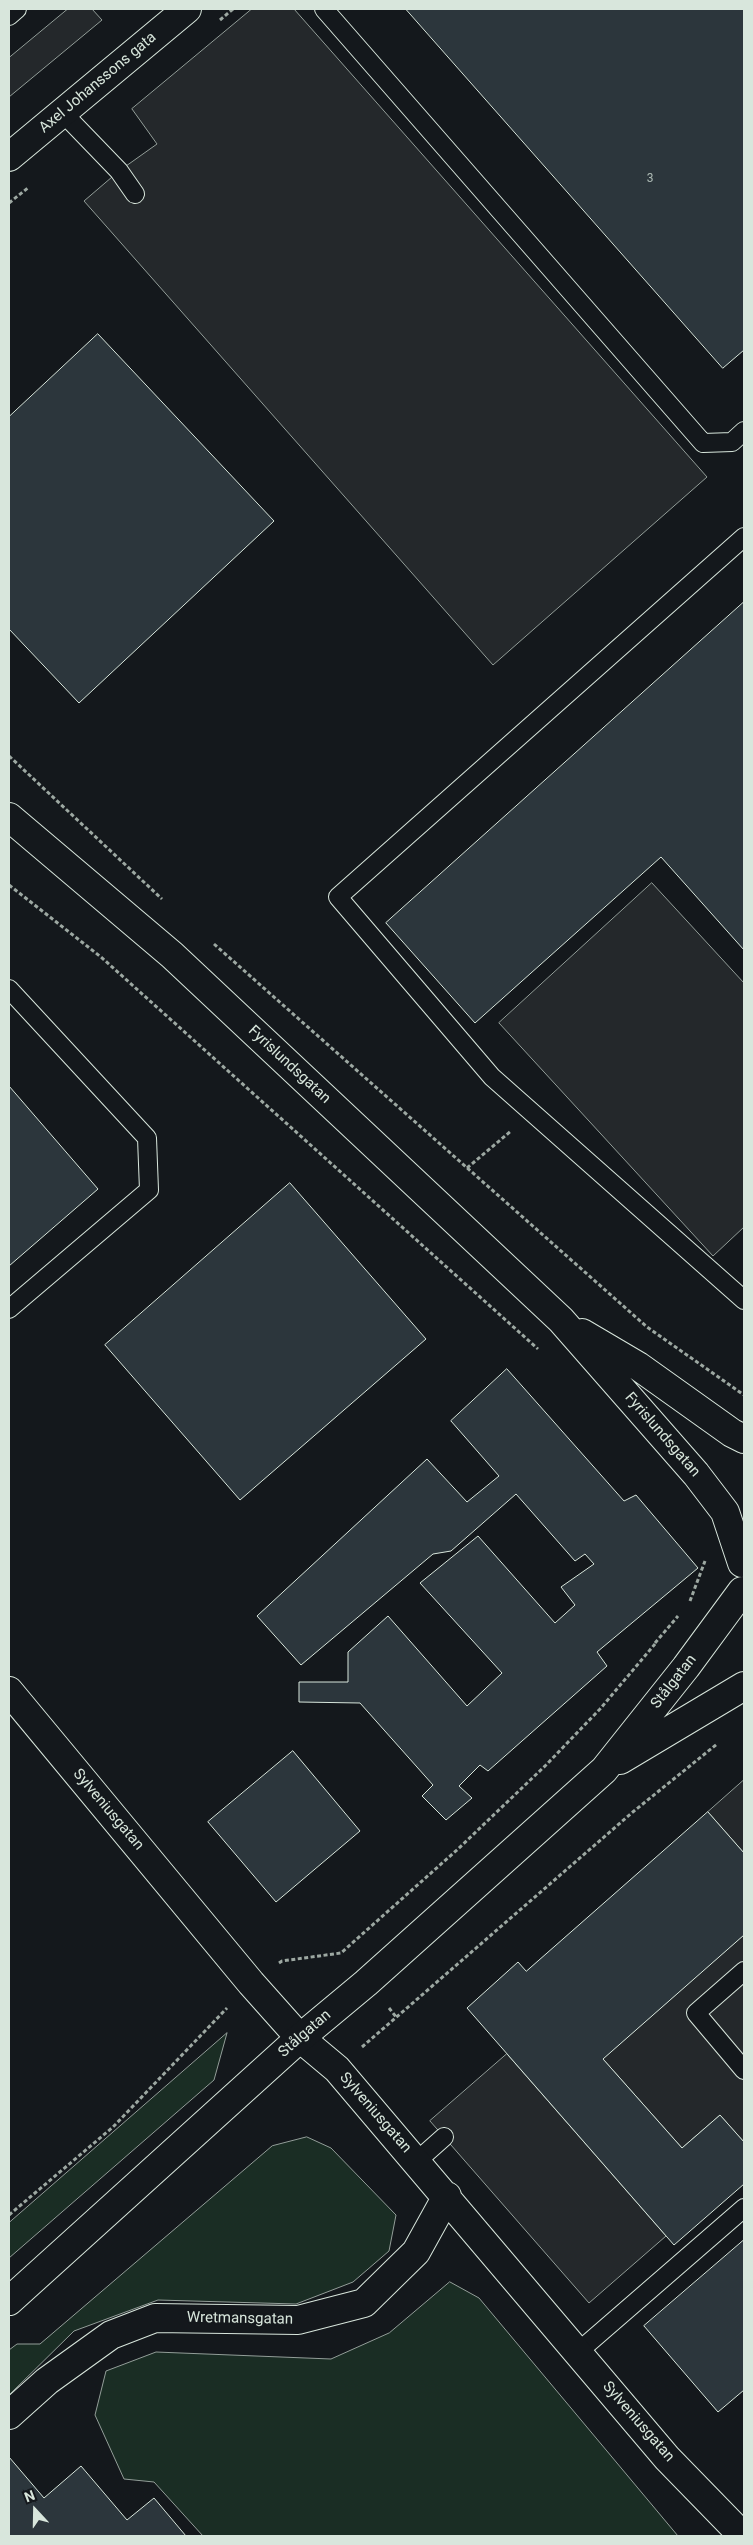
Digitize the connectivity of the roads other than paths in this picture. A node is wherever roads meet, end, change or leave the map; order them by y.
1 (17, 9) edge
2 (324, 9) edge
3 (183, 10) edge
4 (9, 16) edge
5 (63, 113) junction
6 (9, 157) edge
7 (135, 194) dead end
8 (744, 431) edge
9 (744, 537) edge
10 (9, 817) edge
11 (9, 989) edge
12 (744, 1300) edge
13 (9, 1309) edge
14 (561, 1320) junction
15 (744, 1439) edge
16 (743, 1559) edge
17 (743, 1596) edge
18 (744, 1686) edge
19 (9, 1691) edge
20 (604, 1770) junction
21 (744, 1972) edge
22 (300, 2038) junction
23 (744, 2070) edge
24 (444, 2137) dead end
25 (417, 2161) junction
26 (447, 2196) junction
27 (744, 2208) edge
28 (9, 2301) edge
29 (578, 2352) junction
30 (9, 2415) edge
31 (744, 2533) edge

1 - 4 lane
2 - 8 lane
3 - 5 main road, Axel Johanssons gata
5 - 6 main road, Axel Johanssons gata
5 - 7 lane
9 - 12 lane
10 - 14 main road, Fyrislundsgatan
11 - 13 lane
14 - 15 main road, Fyrislundsgatan
14 - 16 main road, Fyrislundsgatan
16 - 17 main road, Fyrislundsgatan
17 - 20 main road, Stålgatan
18 - 20 main road, Stålgatan
19 - 22 main road, Sylveniusgatan
20 - 22 main road, Stålgatan
21 - 23 lane
22 - 25 main road, Sylveniusgatan
22 - 28 main road, Stålgatan
24 - 25 lane
25 - 26 main road, Sylveniusgatan
26 - 29 main road, Sylveniusgatan
26 - 30 main road, Wretmansgatan
27 - 29 lane
29 - 31 main road, Sylveniusgatan

